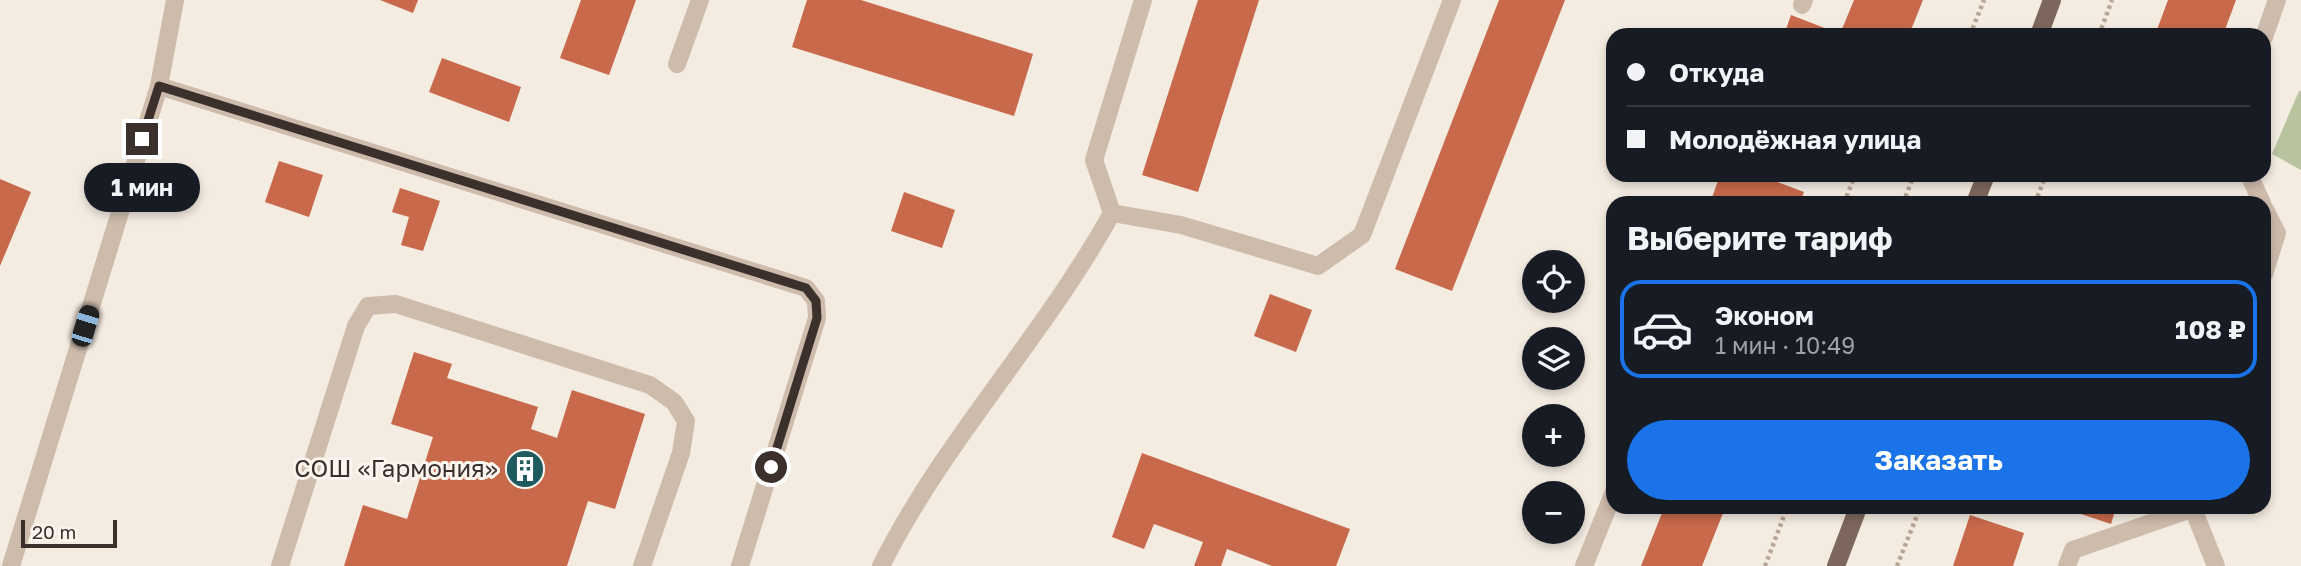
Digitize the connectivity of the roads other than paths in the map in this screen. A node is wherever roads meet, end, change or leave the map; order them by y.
1 (175, 0) edge
2 (700, 0) edge
3 (1143, 0) edge
4 (1452, 0) edge
5 (2052, 0) edge
6 (2277, 0) edge
7 (2042, 28) edge
8 (2267, 28) edge
9 (677, 64) dead end
10 (159, 86) junction
11 (1112, 213) junction
12 (2271, 221) edge
13 (2271, 252) edge
14 (1606, 512) edge
15 (1856, 514) edge
16 (2176, 514) edge
17 (2195, 514) edge
18 (11, 566) edge
19 (280, 566) edge
20 (642, 566) edge
21 (740, 566) edge
22 (881, 566) edge
23 (1584, 566) edge
24 (1836, 566) edge
25 (2067, 566) edge
26 (2217, 566) edge

1 - 10 street
2 - 9 street
3 - 11 street
4 - 11 street
5 - 7 main road
6 - 8 street
10 - 18 street
10 - 21 street
11 - 22 street
12 - 13 street
14 - 23 street
15 - 24 main road
16 - 25 street
17 - 26 street
19 - 20 street

